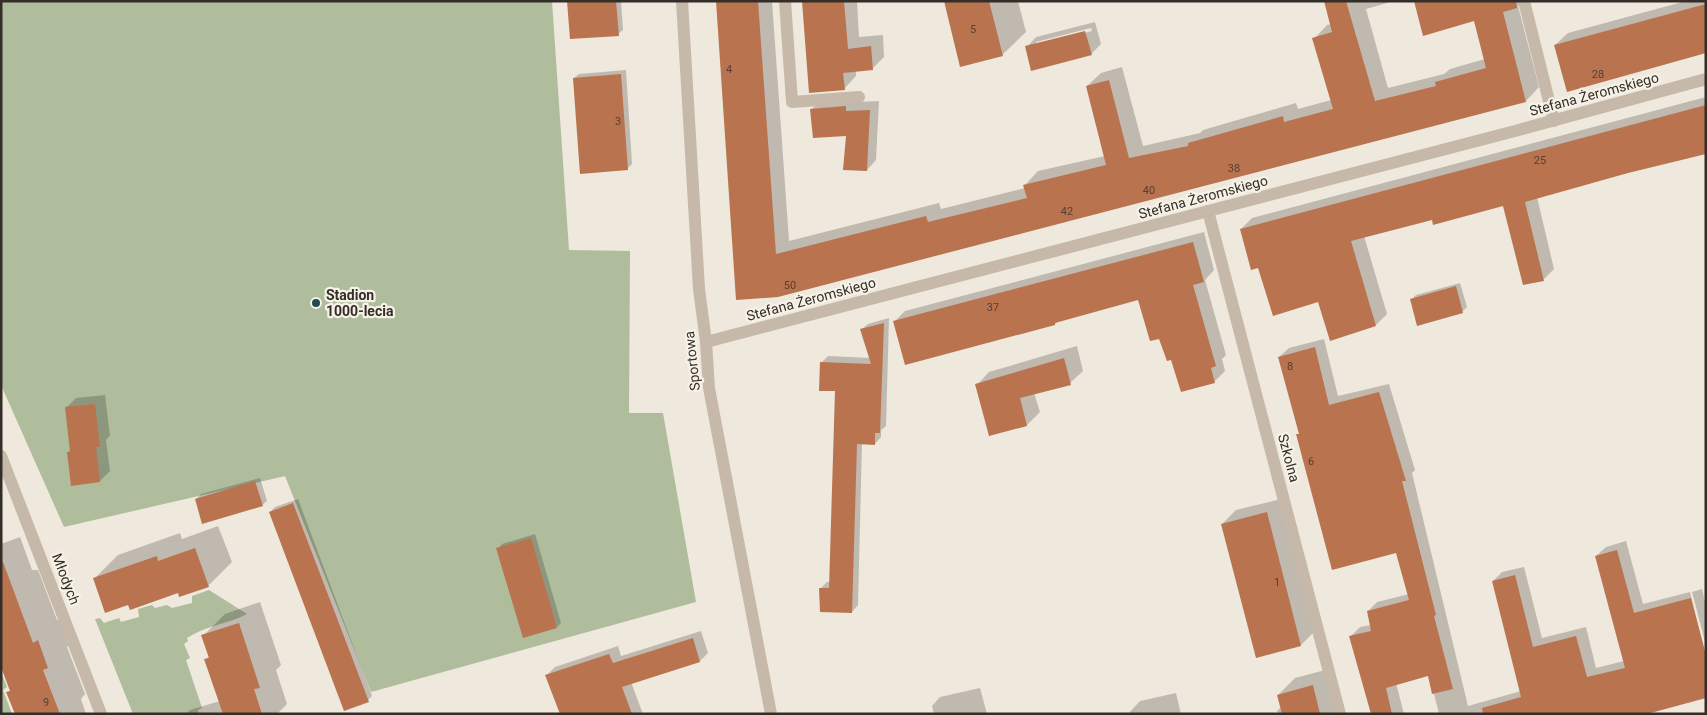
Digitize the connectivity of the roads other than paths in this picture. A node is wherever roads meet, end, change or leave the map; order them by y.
1 (682, 1) edge
2 (785, 1) edge
3 (1524, 1) edge
4 (1706, 79) edge
5 (859, 97) dead end
6 (1554, 121) junction
7 (1208, 211) junction
8 (706, 342) junction
9 (1, 456) edge
10 (101, 714) edge
11 (771, 714) edge
12 (1340, 714) edge

1 - 8 street, Sportowa
2 - 5 street
3 - 6 street
4 - 6 street, Stefana Żeromskiego
6 - 7 street, Stefana Żeromskiego
7 - 8 street, Stefana Żeromskiego
7 - 12 street, Szkolna
8 - 11 street, Sportowa
9 - 10 street, Młodych

